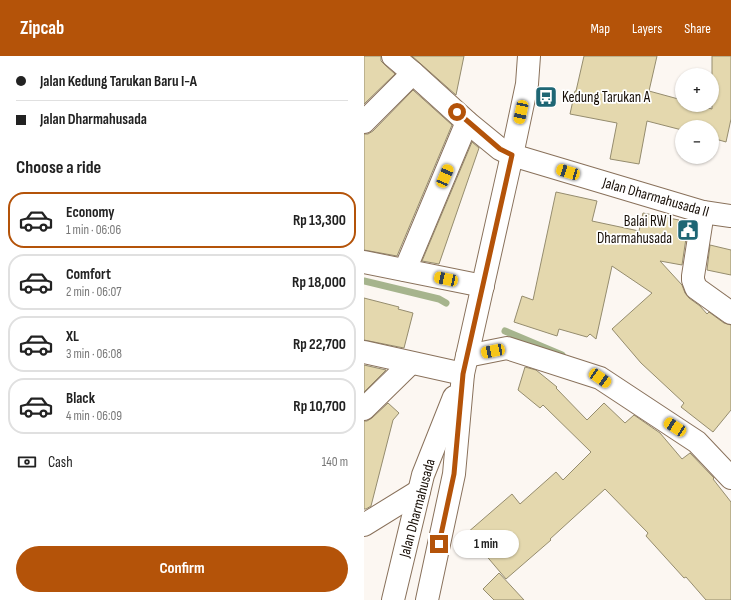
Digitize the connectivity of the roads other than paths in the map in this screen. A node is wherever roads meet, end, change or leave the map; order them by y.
1 (393, 56) edge
2 (529, 56) edge
3 (538, 56) edge
4 (413, 73) junction
5 (527, 84) junction
6 (364, 122) edge
7 (467, 122) junction
8 (512, 155) junction
9 (703, 212) junction
10 (731, 216) edge
11 (364, 262) edge
12 (405, 270) junction
13 (483, 286) junction
14 (731, 313) edge
15 (364, 352) edge
16 (411, 363) junction
17 (465, 365) junction
18 (364, 409) edge
19 (731, 478) edge
20 (419, 491) junction
21 (364, 525) edge
22 (393, 600) edge
23 (427, 600) edge

1 - 4 street, Jalan Dharmahusada II
2 - 5 street, Jalan Dharmahusada
3 - 5 street, Jalan Dharmahusada
4 - 6 street
4 - 7 street, Jalan Dharmahusada II
5 - 8 street, Jalan Dharmahusada
7 - 8 street, Jalan Dharmahusada II
7 - 12 street
8 - 9 street, Jalan Dharmahusada II
8 - 13 street, Jalan Dharmahusada
9 - 10 street, Jalan Dharmahusada II
9 - 14 street
11 - 12 street
12 - 13 street
13 - 17 street, Jalan Dharmahusada
15 - 16 street
16 - 17 street
16 - 18 street
17 - 19 street
17 - 20 street, Jalan Dharmahusada
17 - 23 street, Jalan Dharmahusada
20 - 21 street
20 - 22 street, Jalan Dharmahusada

